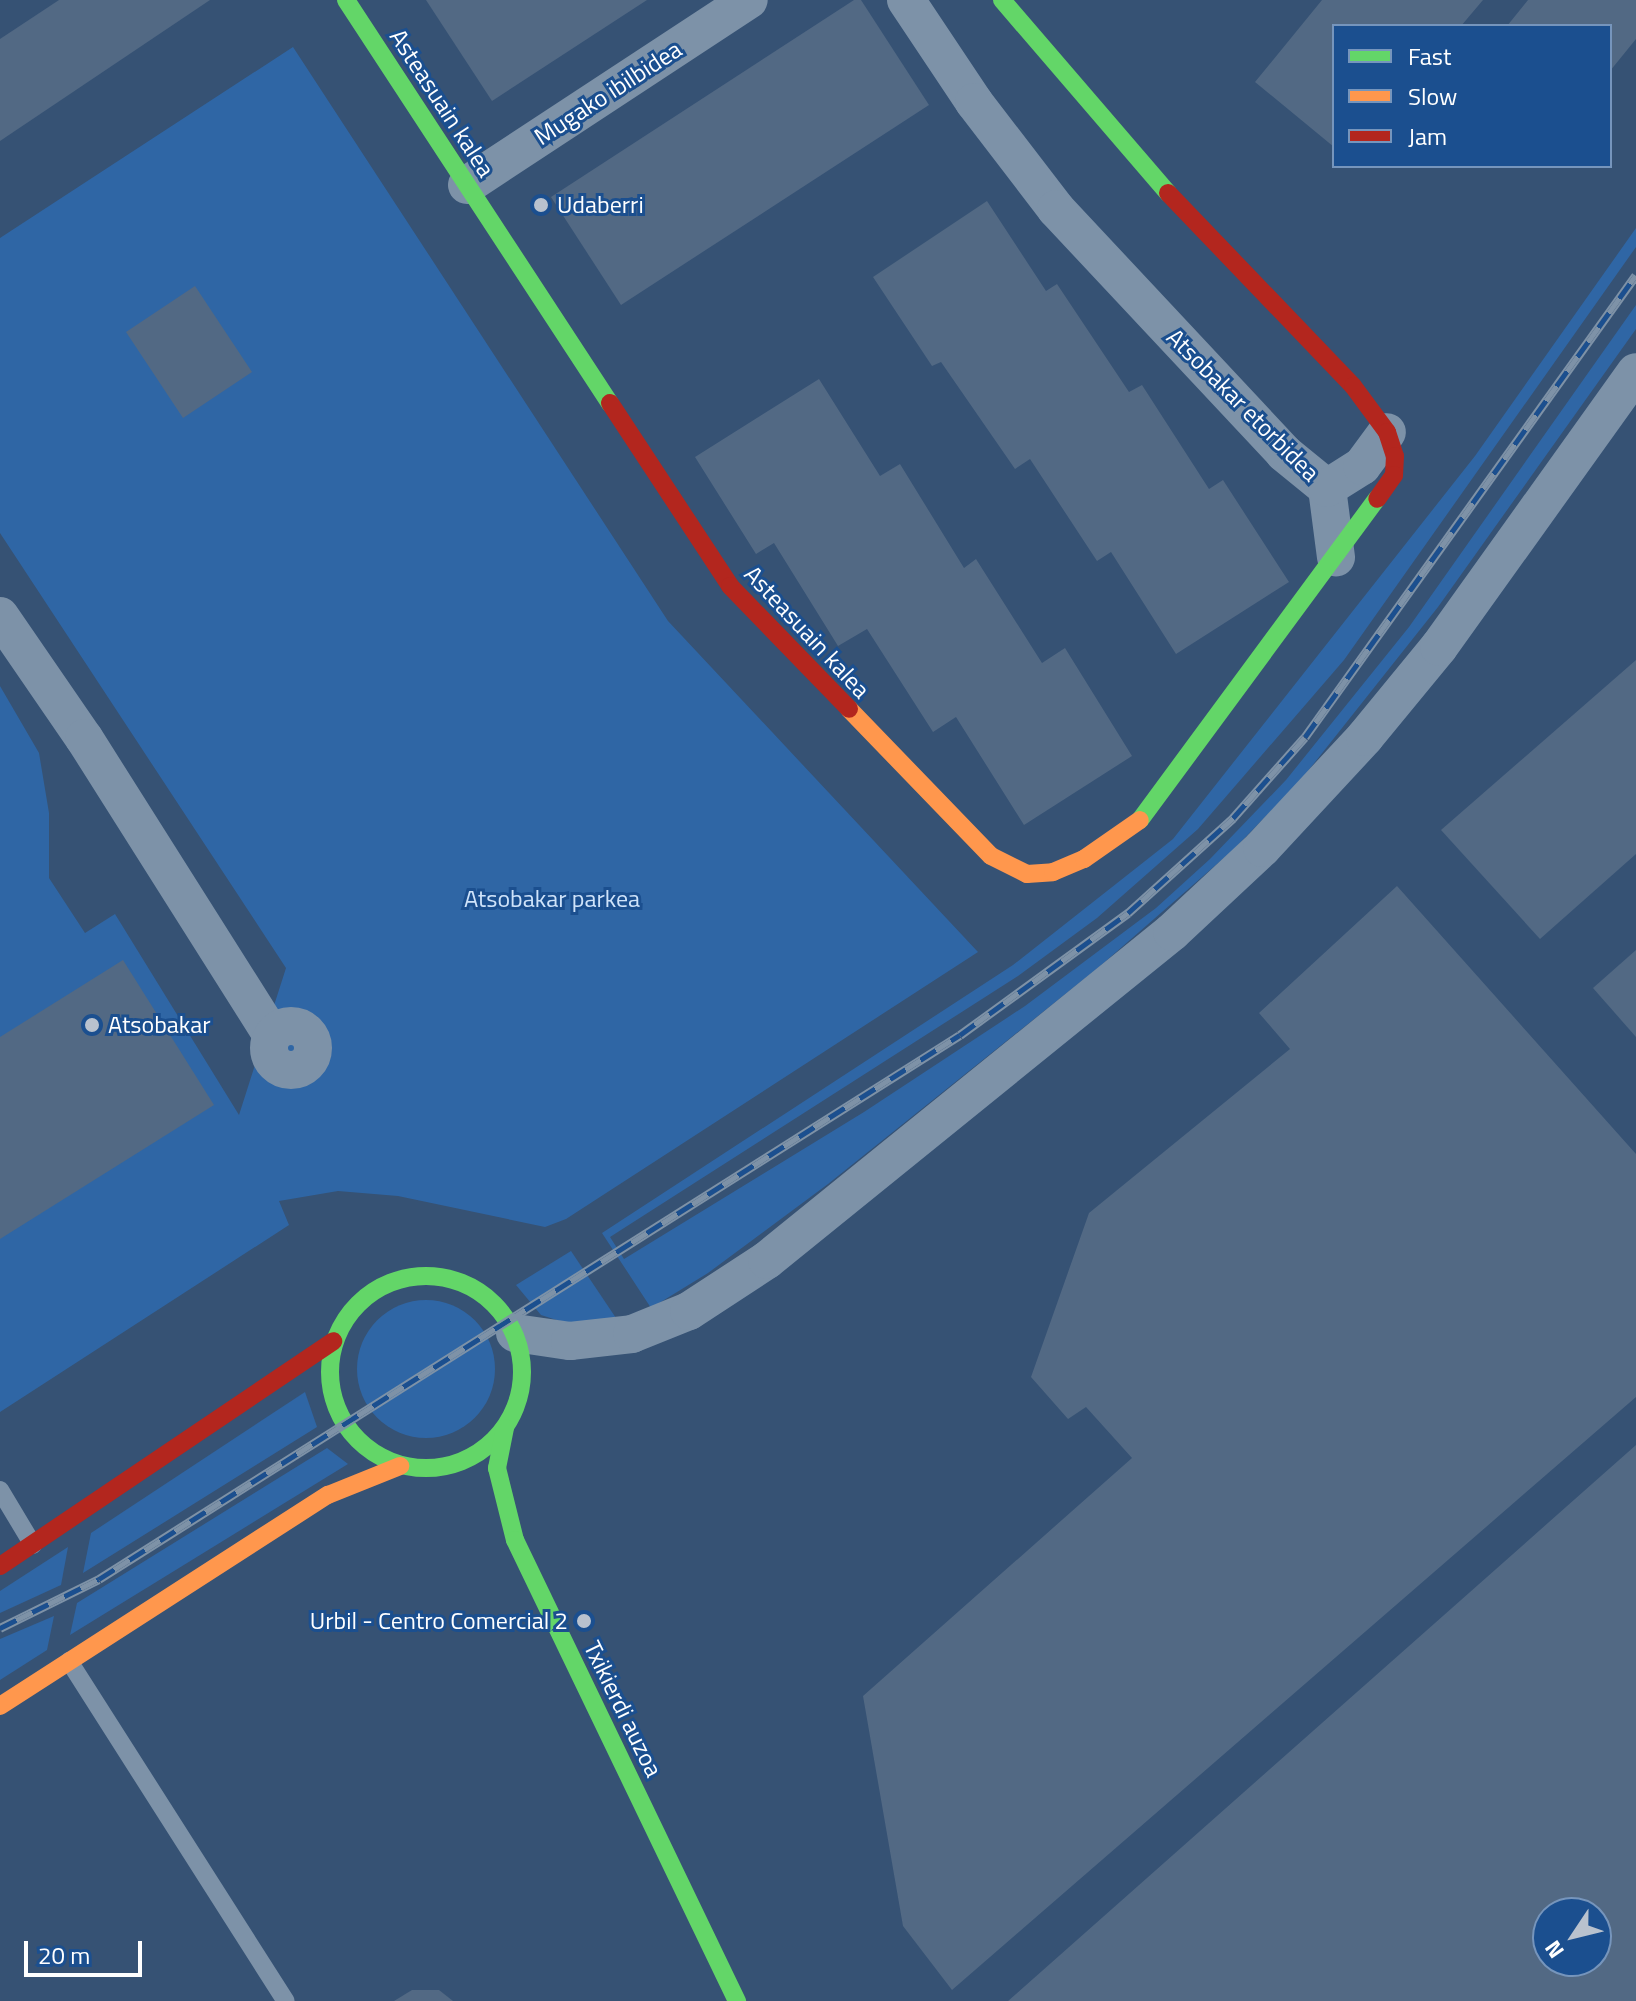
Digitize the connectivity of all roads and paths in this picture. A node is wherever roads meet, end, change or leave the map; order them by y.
1 (346, 0) edge
2 (749, 0) edge
3 (906, 0) edge
4 (1002, 0) edge
5 (467, 185) junction
6 (1636, 372) edge
7 (1387, 432) junction
8 (1327, 488) junction
9 (1336, 557) junction
10 (0, 616) edge
11 (272, 1035) dead end
12 (515, 1333) junction
13 (333, 1341) junction
14 (505, 1428) junction
15 (400, 1466) junction
16 (0, 1490) edge
17 (33, 1545) junction
18 (0, 1566) edge
19 (69, 1661) junction
20 (0, 1706) edge
21 (286, 2001) edge
22 (737, 2001) edge

1 - 5 street, Asteasuain kalea
2 - 5 street, Mugako ibilbidea
3 - 8 street, Atsobakar etorbidea
4 - 7 street
5 - 9 street, Asteasuain kalea
6 - 12 street
7 - 8 street
7 - 9 street
8 - 9 street, Atsobakar etorbidea
10 - 11 street
12 - 13 street
12 - 14 street
13 - 15 street
13 - 17 street
14 - 15 street
14 - 22 street, Txikierdi auzoa
15 - 19 street
16 - 17 lane
17 - 18 street
19 - 20 street
19 - 21 lane

